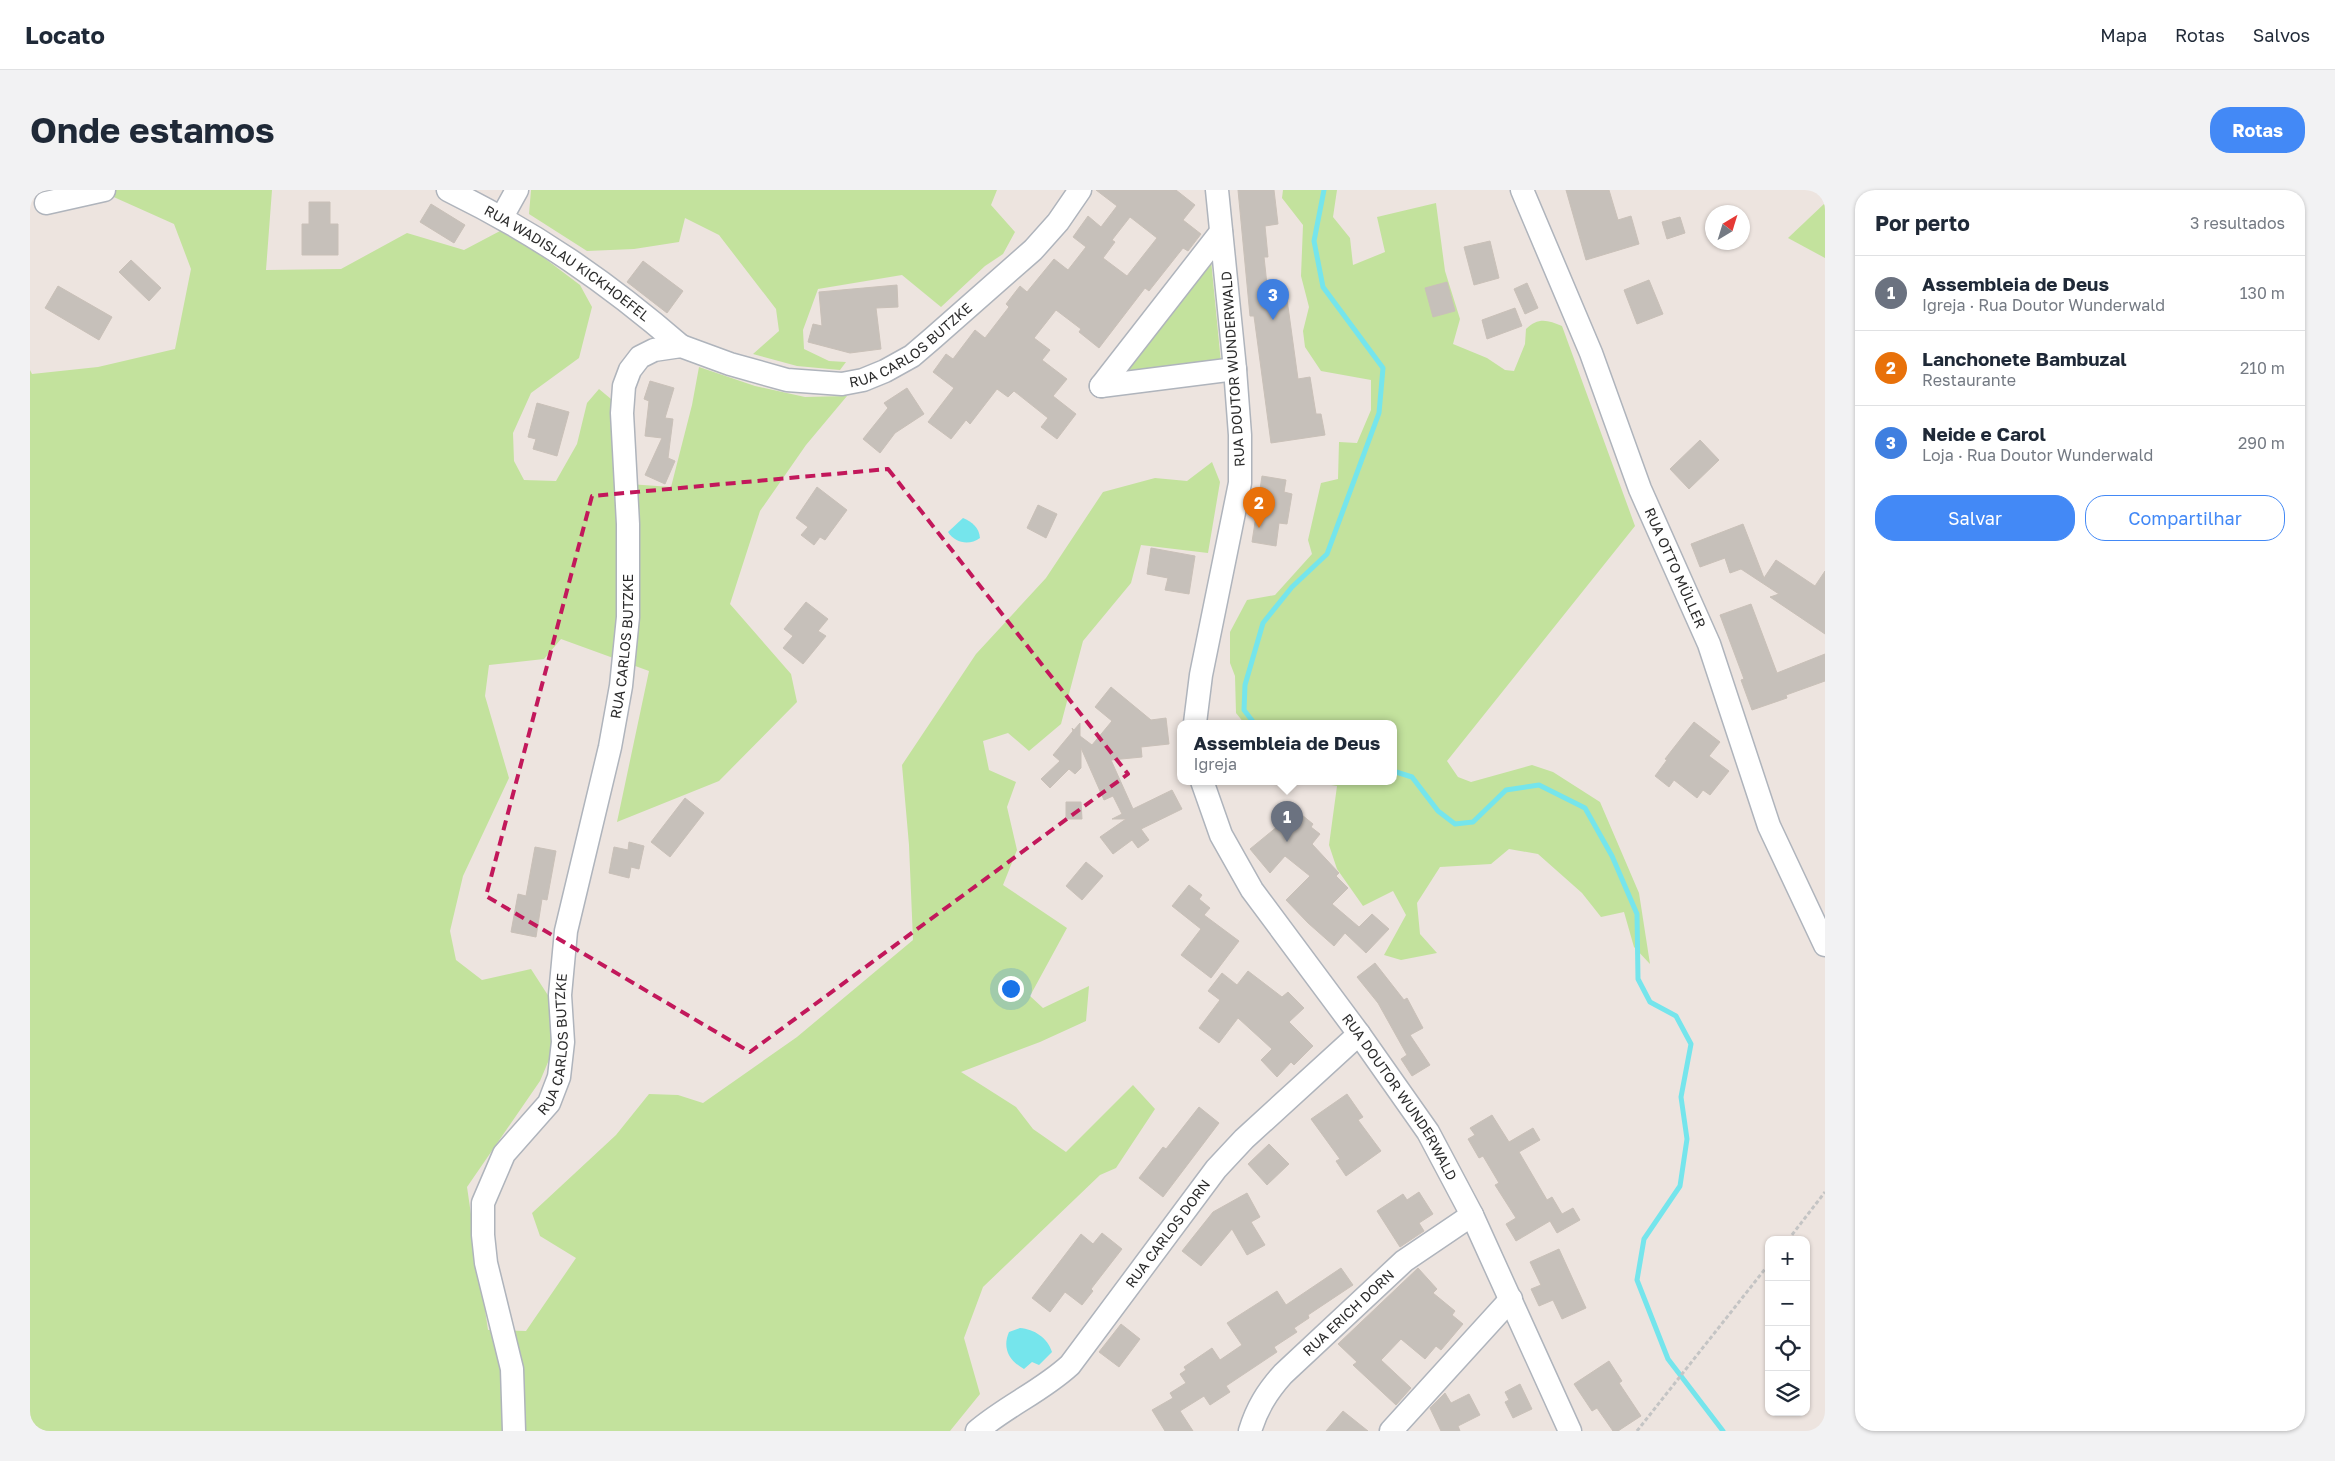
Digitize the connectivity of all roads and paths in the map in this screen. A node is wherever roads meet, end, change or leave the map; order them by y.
1 (104, 190) edge
2 (448, 190) edge
3 (517, 190) edge
4 (1080, 190) edge
5 (1218, 190) edge
6 (1522, 190) edge
7 (46, 203) dead end
8 (502, 217) junction
9 (1221, 232) junction
10 (681, 346) junction
11 (1235, 369) junction
12 (1195, 720) edge
13 (1203, 785) edge
14 (1825, 945) edge
15 (1359, 1034) junction
16 (1825, 1192) edge
17 (1472, 1215) junction
18 (1791, 1236) edge
19 (1765, 1269) edge
20 (1511, 1299) junction
21 (514, 1431) edge
22 (977, 1431) edge
23 (1250, 1431) edge
24 (1391, 1431) edge
25 (1570, 1431) edge
26 (1637, 1431) edge

1 - 7 street
2 - 8 street, RUA WADISLAU KICKHOEFEL
3 - 8 street
4 - 10 street, RUA CARLOS BUTZKE
5 - 9 street, RUA DOUTOR WUNDERWALD
6 - 14 street, RUA OTTO MÜLLER
8 - 10 street, RUA WADISLAU KICKHOEFEL
9 - 11 street, RUA DOUTOR WUNDERWALD
9 - 11 street
10 - 21 street, RUA CARLOS BUTZKE
11 - 12 street, RUA DOUTOR WUNDERWALD
13 - 15 street, RUA DOUTOR WUNDERWALD
15 - 17 street, RUA DOUTOR WUNDERWALD
15 - 22 street, RUA CARLOS DORN
16 - 18 path
17 - 20 street, RUA DOUTOR WUNDERWALD
17 - 23 street, RUA ERICH DORN
19 - 26 path
20 - 24 street
20 - 25 street, RUA DOUTOR WUNDERWALD

